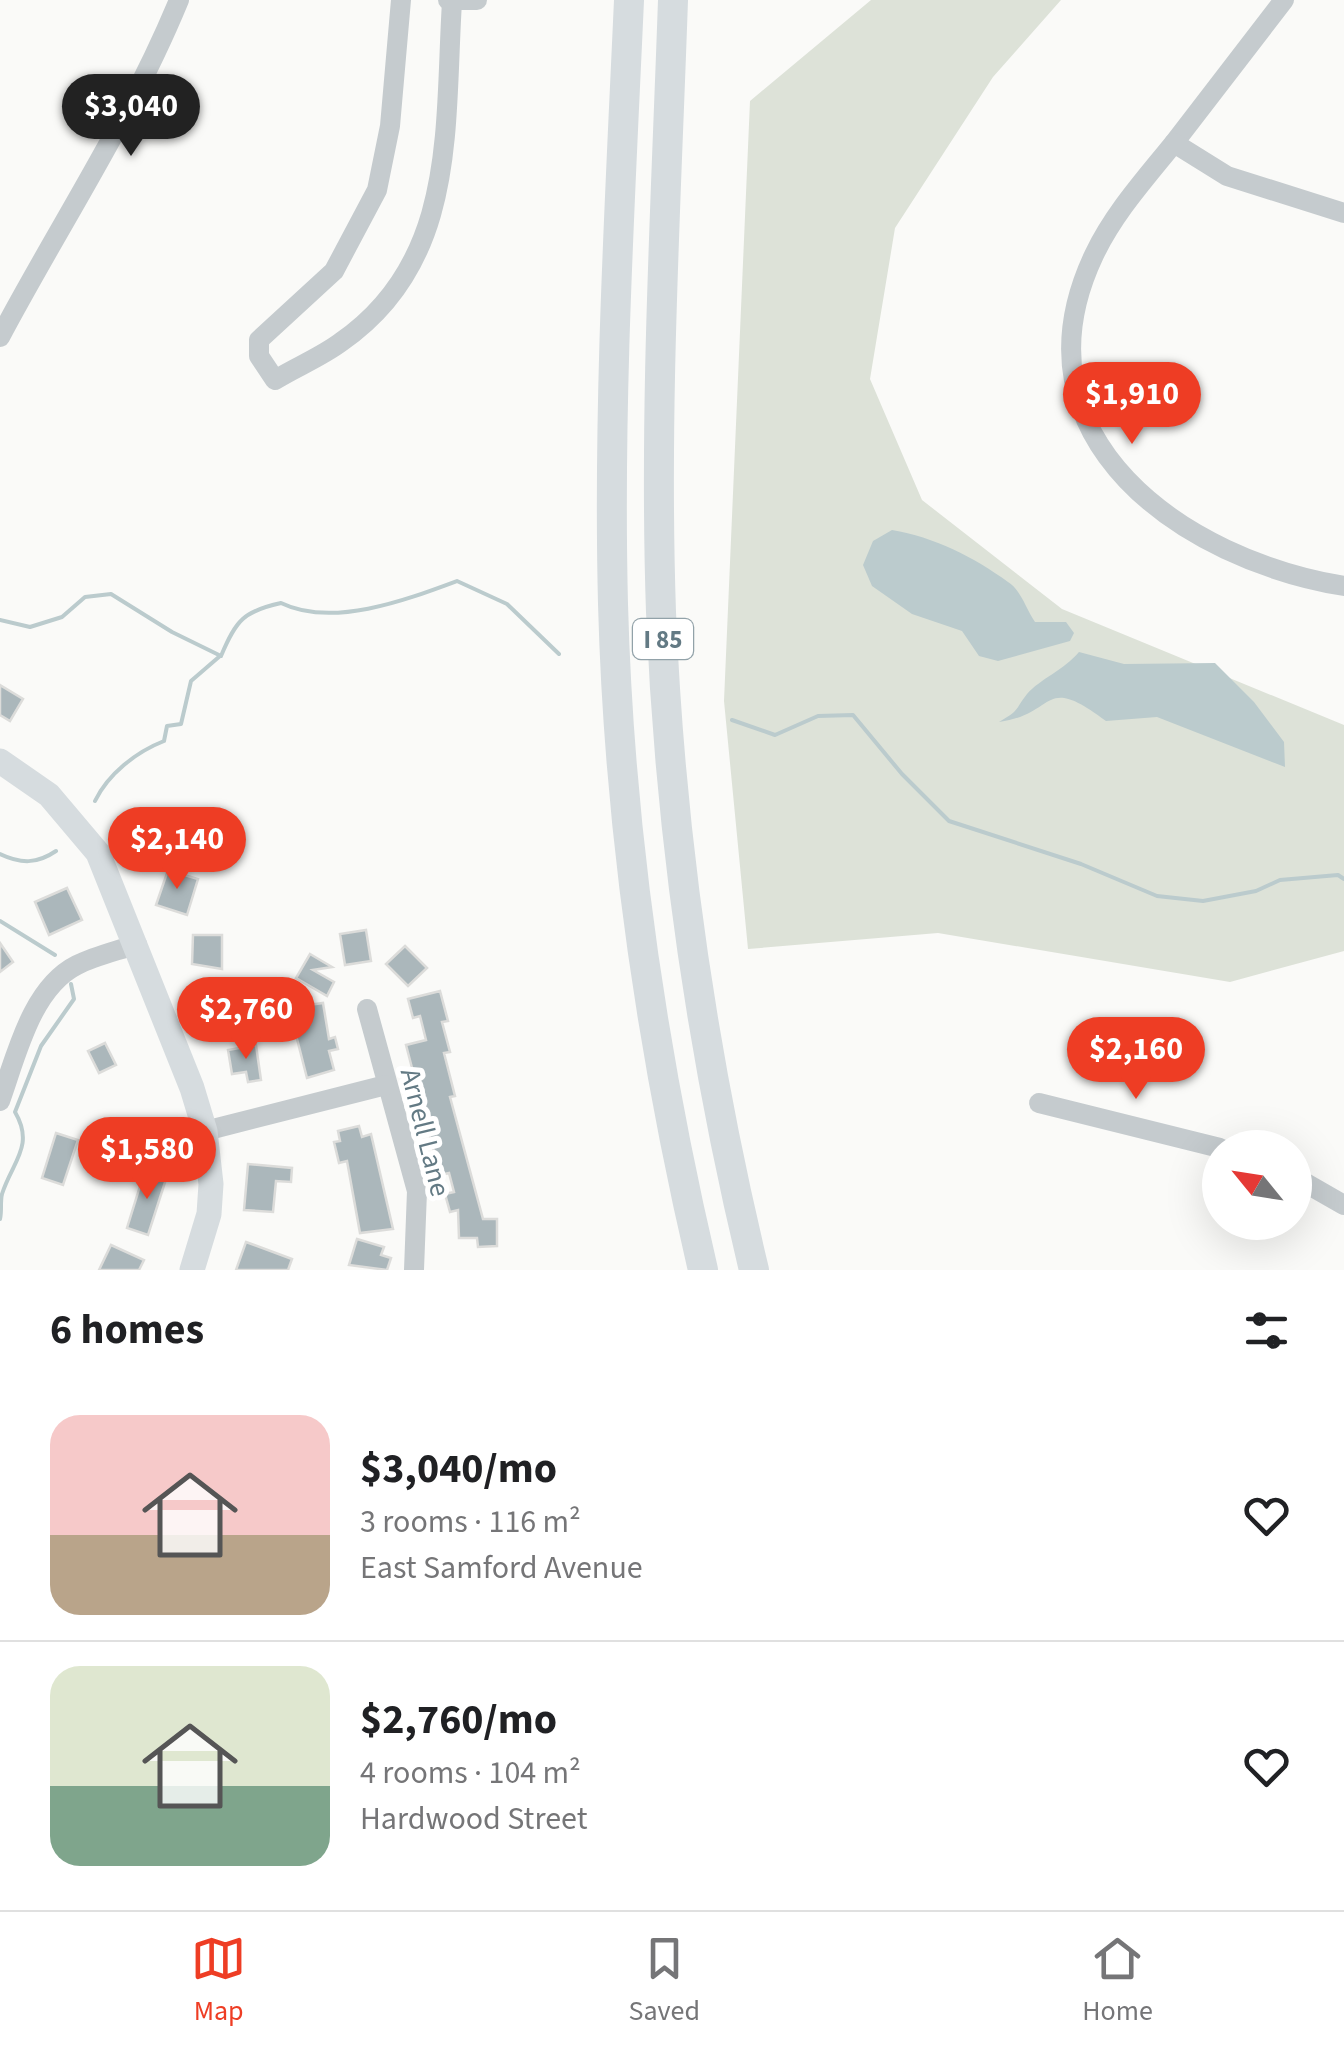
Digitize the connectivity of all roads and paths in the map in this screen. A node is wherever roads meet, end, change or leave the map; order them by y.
1 (179, 0) edge
2 (400, 0) edge
3 (477, 0) edge
4 (628, 0) edge
5 (673, 0) edge
6 (1284, 0) edge
7 (450, 1) edge
8 (1174, 143) junction
9 (1344, 213) edge
10 (0, 337) edge
11 (1344, 586) edge
12 (0, 762) edge
13 (137, 944) junction
14 (368, 1009) dead end
15 (386, 1084) junction
16 (0, 1101) edge
17 (1039, 1103) dead end
18 (205, 1131) junction
19 (1202, 1144) edge
20 (1312, 1186) edge
21 (1344, 1205) edge
22 (192, 1270) edge
23 (414, 1270) edge
24 (703, 1270) edge
25 (754, 1270) edge

1 - 10 street
2 - 7 street
3 - 7 street
4 - 24 highway, I 85
5 - 25 highway, I 85
6 - 8 street
8 - 9 street
8 - 11 street
12 - 13 main road
13 - 16 street
13 - 18 main road
14 - 15 street, Arnell Lane
15 - 18 street
15 - 23 street, Arnell Lane
17 - 19 street
18 - 22 main road
20 - 21 street

